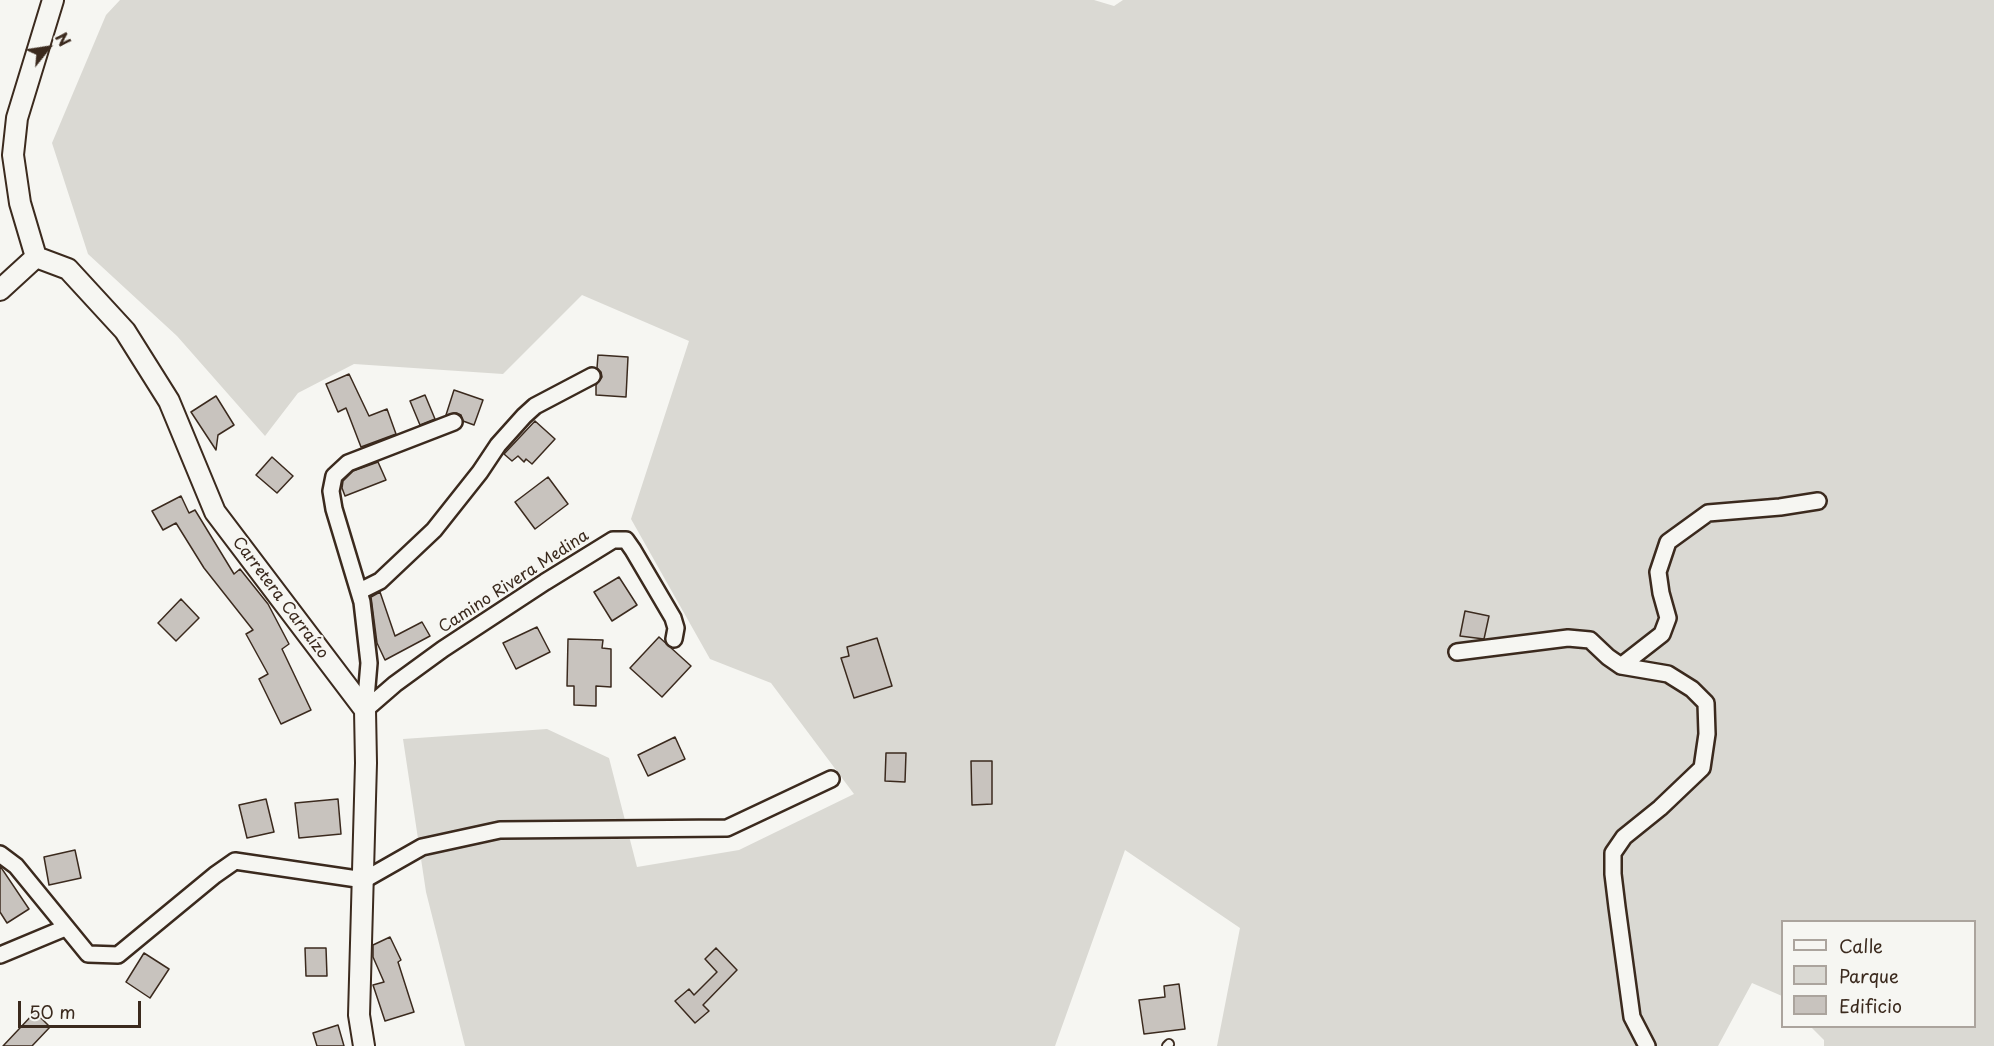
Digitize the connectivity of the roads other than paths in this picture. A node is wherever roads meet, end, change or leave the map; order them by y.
1 (53, 0) edge
2 (36, 257) junction
3 (0, 290) edge
4 (592, 376) dead end
5 (454, 422) dead end
6 (1818, 501) dead end
7 (360, 591) junction
8 (674, 639) dead end
9 (1457, 652) dead end
10 (1621, 666) junction
11 (365, 710) junction
12 (831, 779) dead end
13 (0, 854) edge
14 (364, 879) junction
15 (65, 928) junction
16 (0, 955) edge
17 (364, 1046) edge
18 (1647, 1046) edge

1 - 2 street
2 - 3 street
2 - 11 street, Carretera Carraízo
4 - 7 street
5 - 7 street
6 - 10 street
7 - 11 street
8 - 11 street, Camino Rivera Medina
9 - 10 street
10 - 18 street
11 - 14 street
12 - 14 street
13 - 15 street
14 - 15 street
14 - 17 street
15 - 16 street

